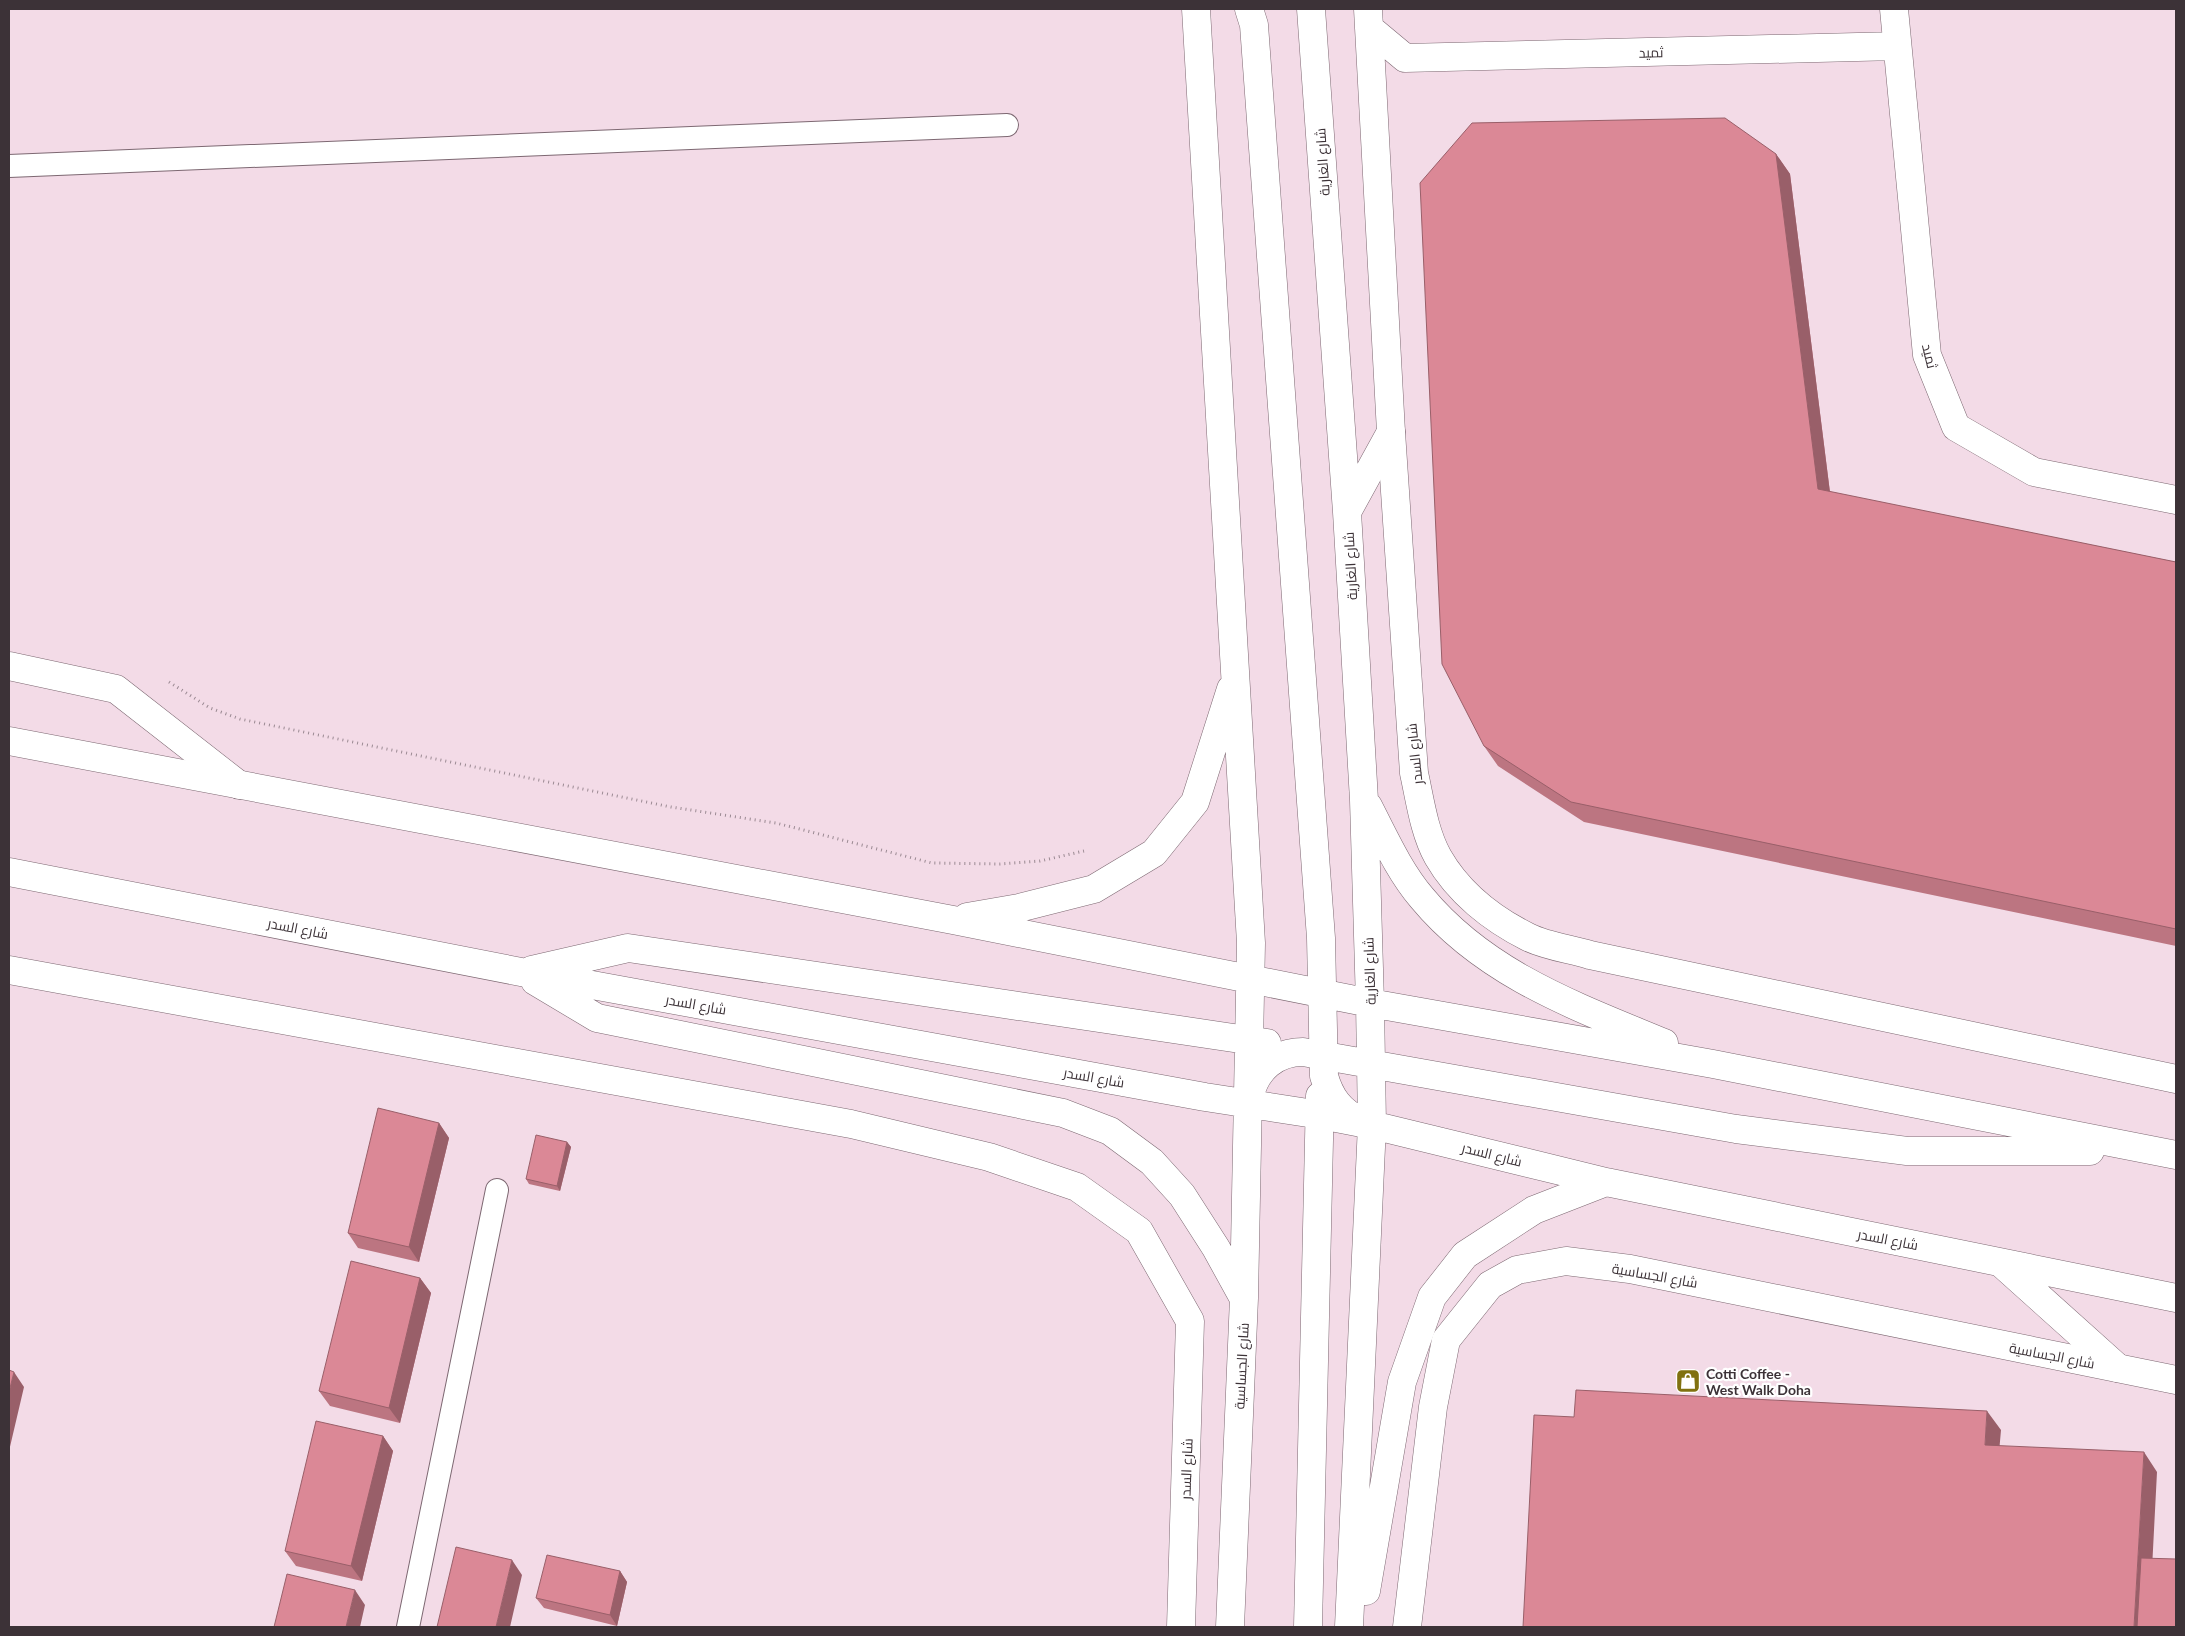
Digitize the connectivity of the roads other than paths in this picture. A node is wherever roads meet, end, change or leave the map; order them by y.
1 (1196, 9) edge
2 (1249, 9) edge
3 (1311, 9) edge
4 (1894, 9) edge
5 (1369, 18) edge
6 (1897, 46) junction
7 (1405, 58) junction
8 (1373, 93) junction
9 (1008, 125) dead end
10 (9, 166) edge
11 (1392, 432) junction
12 (2176, 500) edge
13 (1347, 512) junction
14 (9, 666) edge
15 (1236, 673) junction
16 (9, 741) edge
17 (239, 785) junction
18 (1364, 800) junction
19 (9, 872) edge
20 (953, 920) junction
21 (9, 970) edge
22 (521, 972) junction
23 (1250, 979) junction
24 (1322, 993) junction
25 (1370, 1003) junction
26 (1250, 1041) junction
27 (1320, 1052) junction
28 (1371, 1064) junction
29 (1713, 1064) junction
30 (2176, 1079) edge
31 (1248, 1104) junction
32 (1322, 1115) junction
33 (1372, 1125) junction
34 (2164, 1153) edge
35 (1606, 1182) junction
36 (497, 1190) dead end
37 (2000, 1262) junction
38 (1244, 1298) junction
39 (2176, 1298) edge
40 (2118, 1368) junction
41 (2176, 1380) edge
42 (408, 1627) edge
43 (1181, 1627) edge
44 (1230, 1627) edge
45 (1308, 1627) edge
46 (1349, 1627) edge
47 (1360, 1627) edge
48 (1407, 1627) edge

1 - 15 main road
2 - 24 main road
3 - 13 main road, شارع الغارية
4 - 6 main road, ثميد
5 - 7 main road
5 - 8 main road
6 - 7 main road, ثميد
6 - 12 main road, ثميد
7 - 8 main road
8 - 11 main road
9 - 10 lane
11 - 13 main road
11 - 30 main road, شارع السدر
13 - 18 main road, شارع الغارية
14 - 17 main road
15 - 20 main road
15 - 23 main road
16 - 17 main road
17 - 20 main road
18 - 25 main road, شارع الغارية
18 - 29 main road
19 - 22 main road, شارع السدر
20 - 23 main road
21 - 43 main road, شارع السدر
22 - 26 main road
22 - 31 main road, شارع السدر
22 - 38 main road
23 - 24 main road
23 - 26 main road
23 - 27 main road
24 - 25 main road
24 - 27 main road
25 - 27 main road
25 - 28 main road, شارع الغارية
25 - 29 main road
26 - 27 main road
26 - 31 main road
27 - 28 main road
27 - 31 main road
27 - 32 main road
27 - 33 main road
28 - 33 main road, شارع الغارية
28 - 34 main road
29 - 34 main road
31 - 32 main road, شارع السدر
31 - 38 main road, شارع الجساسية
32 - 33 main road, شارع السدر
32 - 45 main road
33 - 35 main road, شارع السدر
33 - 46 main road
35 - 37 main road, شارع السدر
35 - 47 main road
36 - 42 lane
37 - 39 main road, شارع السدر
37 - 40 main road
38 - 44 main road, شارع الجساسية
40 - 41 main road, شارع الجساسية
40 - 48 main road, شارع الجساسية

